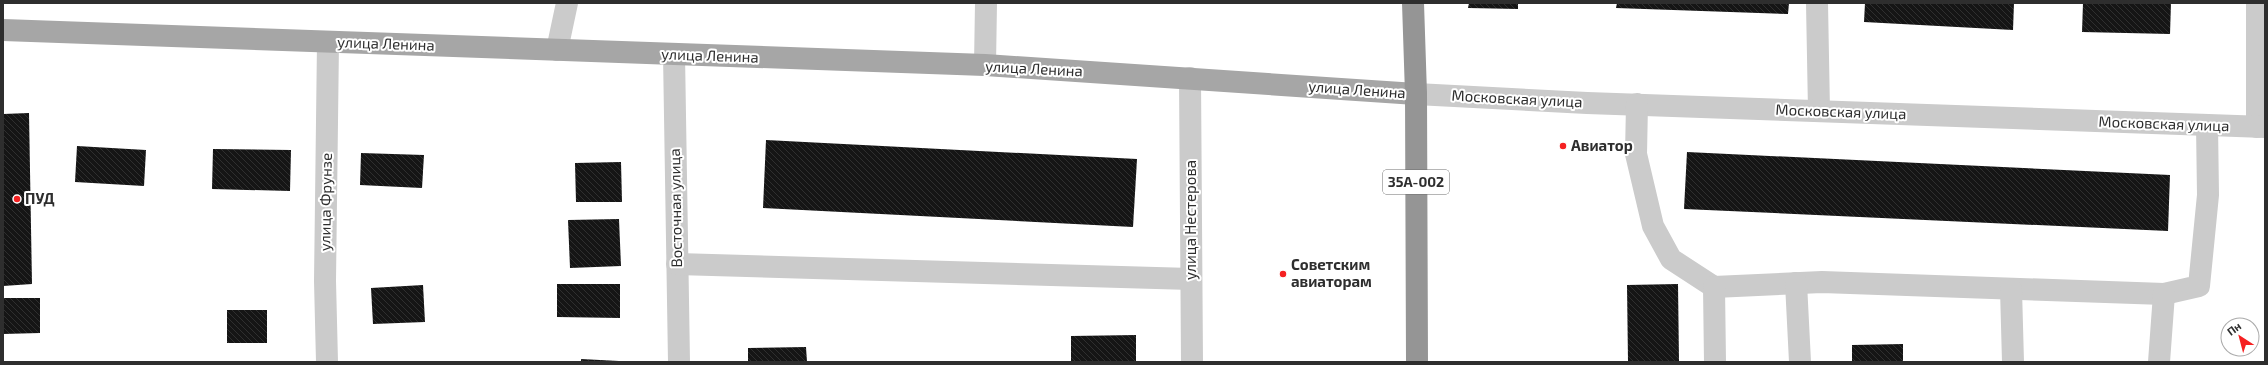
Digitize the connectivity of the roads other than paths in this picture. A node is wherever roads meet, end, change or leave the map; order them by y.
1 (567, 3) edge
2 (986, 3) edge
3 (1413, 3) edge
4 (1817, 3) edge
5 (2257, 3) edge
6 (3, 30) edge
7 (328, 42) junction
8 (557, 50) junction
9 (674, 54) junction
10 (985, 65) junction
11 (1190, 78) junction
12 (1416, 94) junction
13 (1637, 104) junction
14 (1819, 111) junction
15 (2207, 125) junction
16 (2261, 127) edge
17 (677, 264) junction
18 (1191, 279) junction
19 (1796, 283) junction
20 (1714, 287) junction
21 (2011, 289) junction
22 (2164, 294) junction
23 (327, 362) edge
24 (679, 362) edge
25 (1192, 362) edge
26 (1417, 362) edge
27 (1715, 362) edge
28 (1800, 362) edge
29 (2013, 362) edge
30 (2160, 362) edge

1 - 8 street
2 - 10 street
3 - 12 highway, 35А-002
4 - 14 street
5 - 16 street
6 - 7 main road, улица Ленина
7 - 8 main road, улица Ленина
7 - 23 street, улица Фрунзе
8 - 9 main road, улица Ленина
9 - 10 main road, улица Ленина
9 - 17 street, Восточная улица
10 - 11 main road, улица Ленина
11 - 12 main road, улица Ленина
11 - 18 street, улица Нестерова
12 - 13 street, Московская улица
12 - 26 highway, 35А-002
13 - 14 street, Московская улица
13 - 20 street
14 - 15 street, Московская улица
15 - 16 street, Московская улица
15 - 22 street
17 - 18 street
17 - 24 street, Восточная улица
18 - 25 street, улица Нестерова
19 - 20 street
19 - 21 street
19 - 28 street
20 - 27 street
21 - 22 street
21 - 29 street
22 - 30 street

